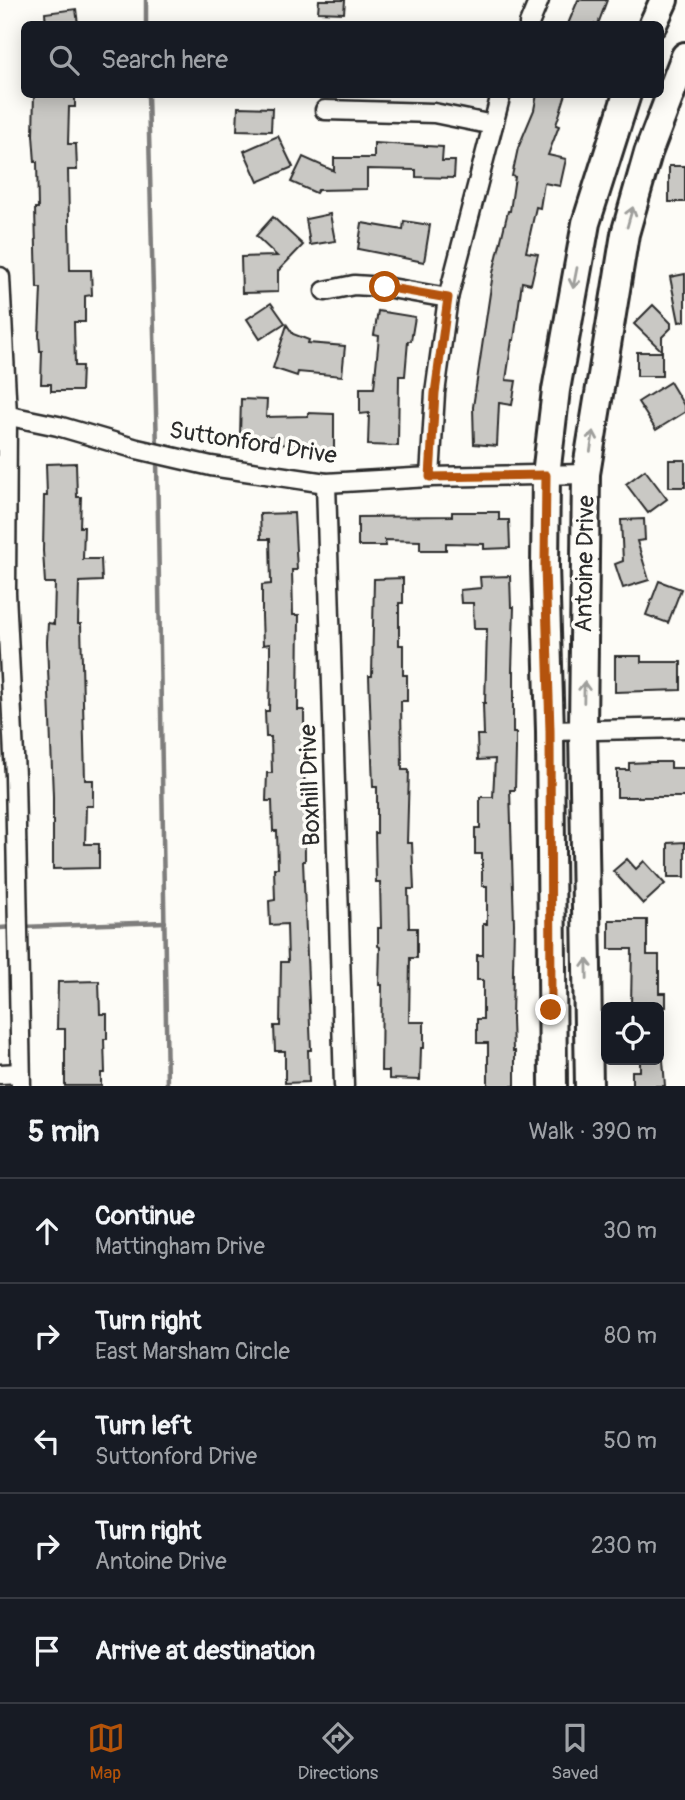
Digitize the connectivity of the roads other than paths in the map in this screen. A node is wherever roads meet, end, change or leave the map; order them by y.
1 (539, 0) edge
2 (664, 0) edge
3 (530, 21) edge
4 (654, 21) edge
5 (685, 56) edge
6 (500, 98) edge
7 (626, 98) edge
8 (325, 110) dead end
9 (493, 125) junction
10 (611, 140) junction
11 (648, 153) junction
12 (0, 277) edge
13 (325, 291) dead end
14 (448, 298) junction
15 (4, 414) edge
16 (586, 474) junction
17 (546, 475) junction
18 (430, 477) junction
19 (326, 484) junction
20 (3, 593) edge
21 (685, 728) edge
22 (583, 729) junction
23 (550, 731) junction
24 (8, 777) edge
25 (551, 1010) junction
26 (587, 1010) junction
27 (0, 1074) edge
28 (20, 1080) edge
29 (344, 1086) edge
30 (553, 1086) edge
31 (589, 1086) edge

1 - 3 street
2 - 4 main road
5 - 11 main road, Antoine Drive
6 - 9 street
7 - 10 main road, Antoine Drive
8 - 9 street
9 - 14 street
10 - 11 main road
10 -> 17 main road, Antoine Drive
16 -> 11 main road, Antoine Drive
12 - 15 street
13 - 14 street
14 - 18 street
15 - 19 street, Suttonford Drive
15 - 20 street
16 - 17 street, Suttonford Drive
22 -> 16 main road, Antoine Drive
17 - 18 street, Suttonford Drive
17 - 23 main road, Antoine Drive
18 - 19 street, Suttonford Drive
19 - 29 street, Boxhill Drive
20 - 24 street
21 - 22 street
22 - 23 street
26 -> 22 main road, Antoine Drive
23 - 25 main road, Antoine Drive
24 - 28 street
25 - 26 main road
25 - 30 main road, Antoine Drive
26 - 31 main road, Antoine Drive
27 - 28 street

